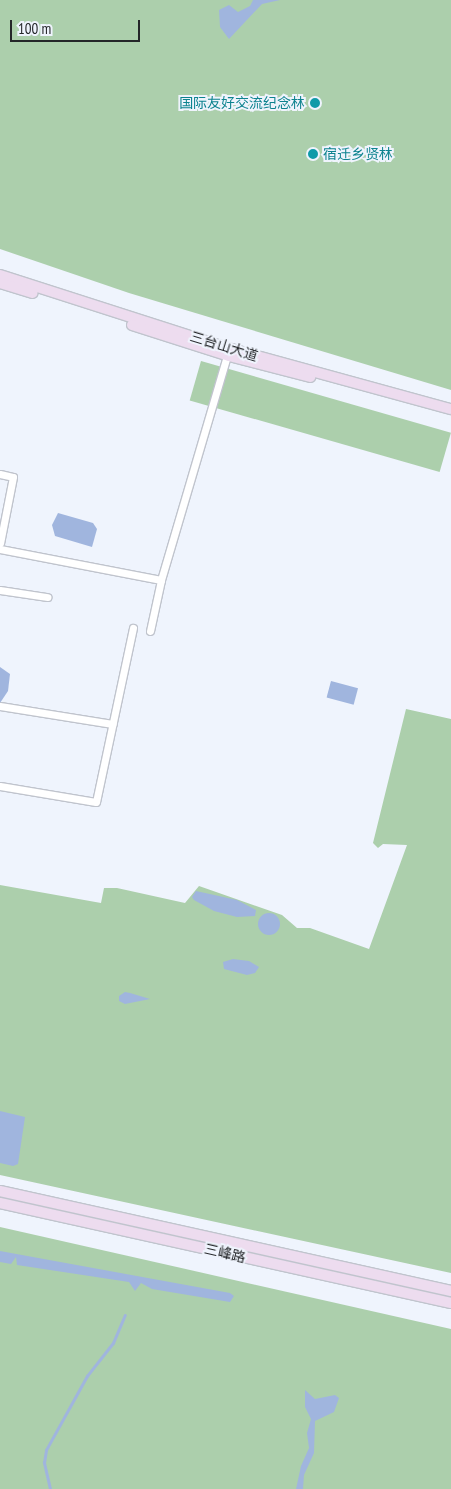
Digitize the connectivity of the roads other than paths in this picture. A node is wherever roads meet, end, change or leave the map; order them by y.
1 (0, 275) edge
2 (0, 283) edge
3 (228, 352) junction
4 (451, 409) edge
5 (451, 416) edge
6 (0, 474) edge
7 (0, 543) edge
8 (0, 549) edge
9 (161, 580) junction
10 (0, 590) edge
11 (47, 598) dead end
12 (133, 628) dead end
13 (150, 631) dead end
14 (0, 706) edge
15 (113, 724) junction
16 (0, 786) edge
17 (0, 1191) edge
18 (0, 1203) edge
19 (451, 1291) edge
20 (451, 1303) edge

1 - 3 main road, 三台山大道
2 - 3 main road, 三台山大道
3 - 4 main road, 三台山大道
3 - 5 main road, 三台山大道
3 - 9 street
6 - 7 street
8 - 9 street
9 - 13 street
10 - 11 street
12 - 15 street
14 - 15 street
15 - 16 street
17 - 19 main road, 三峰路
18 - 20 main road, 三峰路

